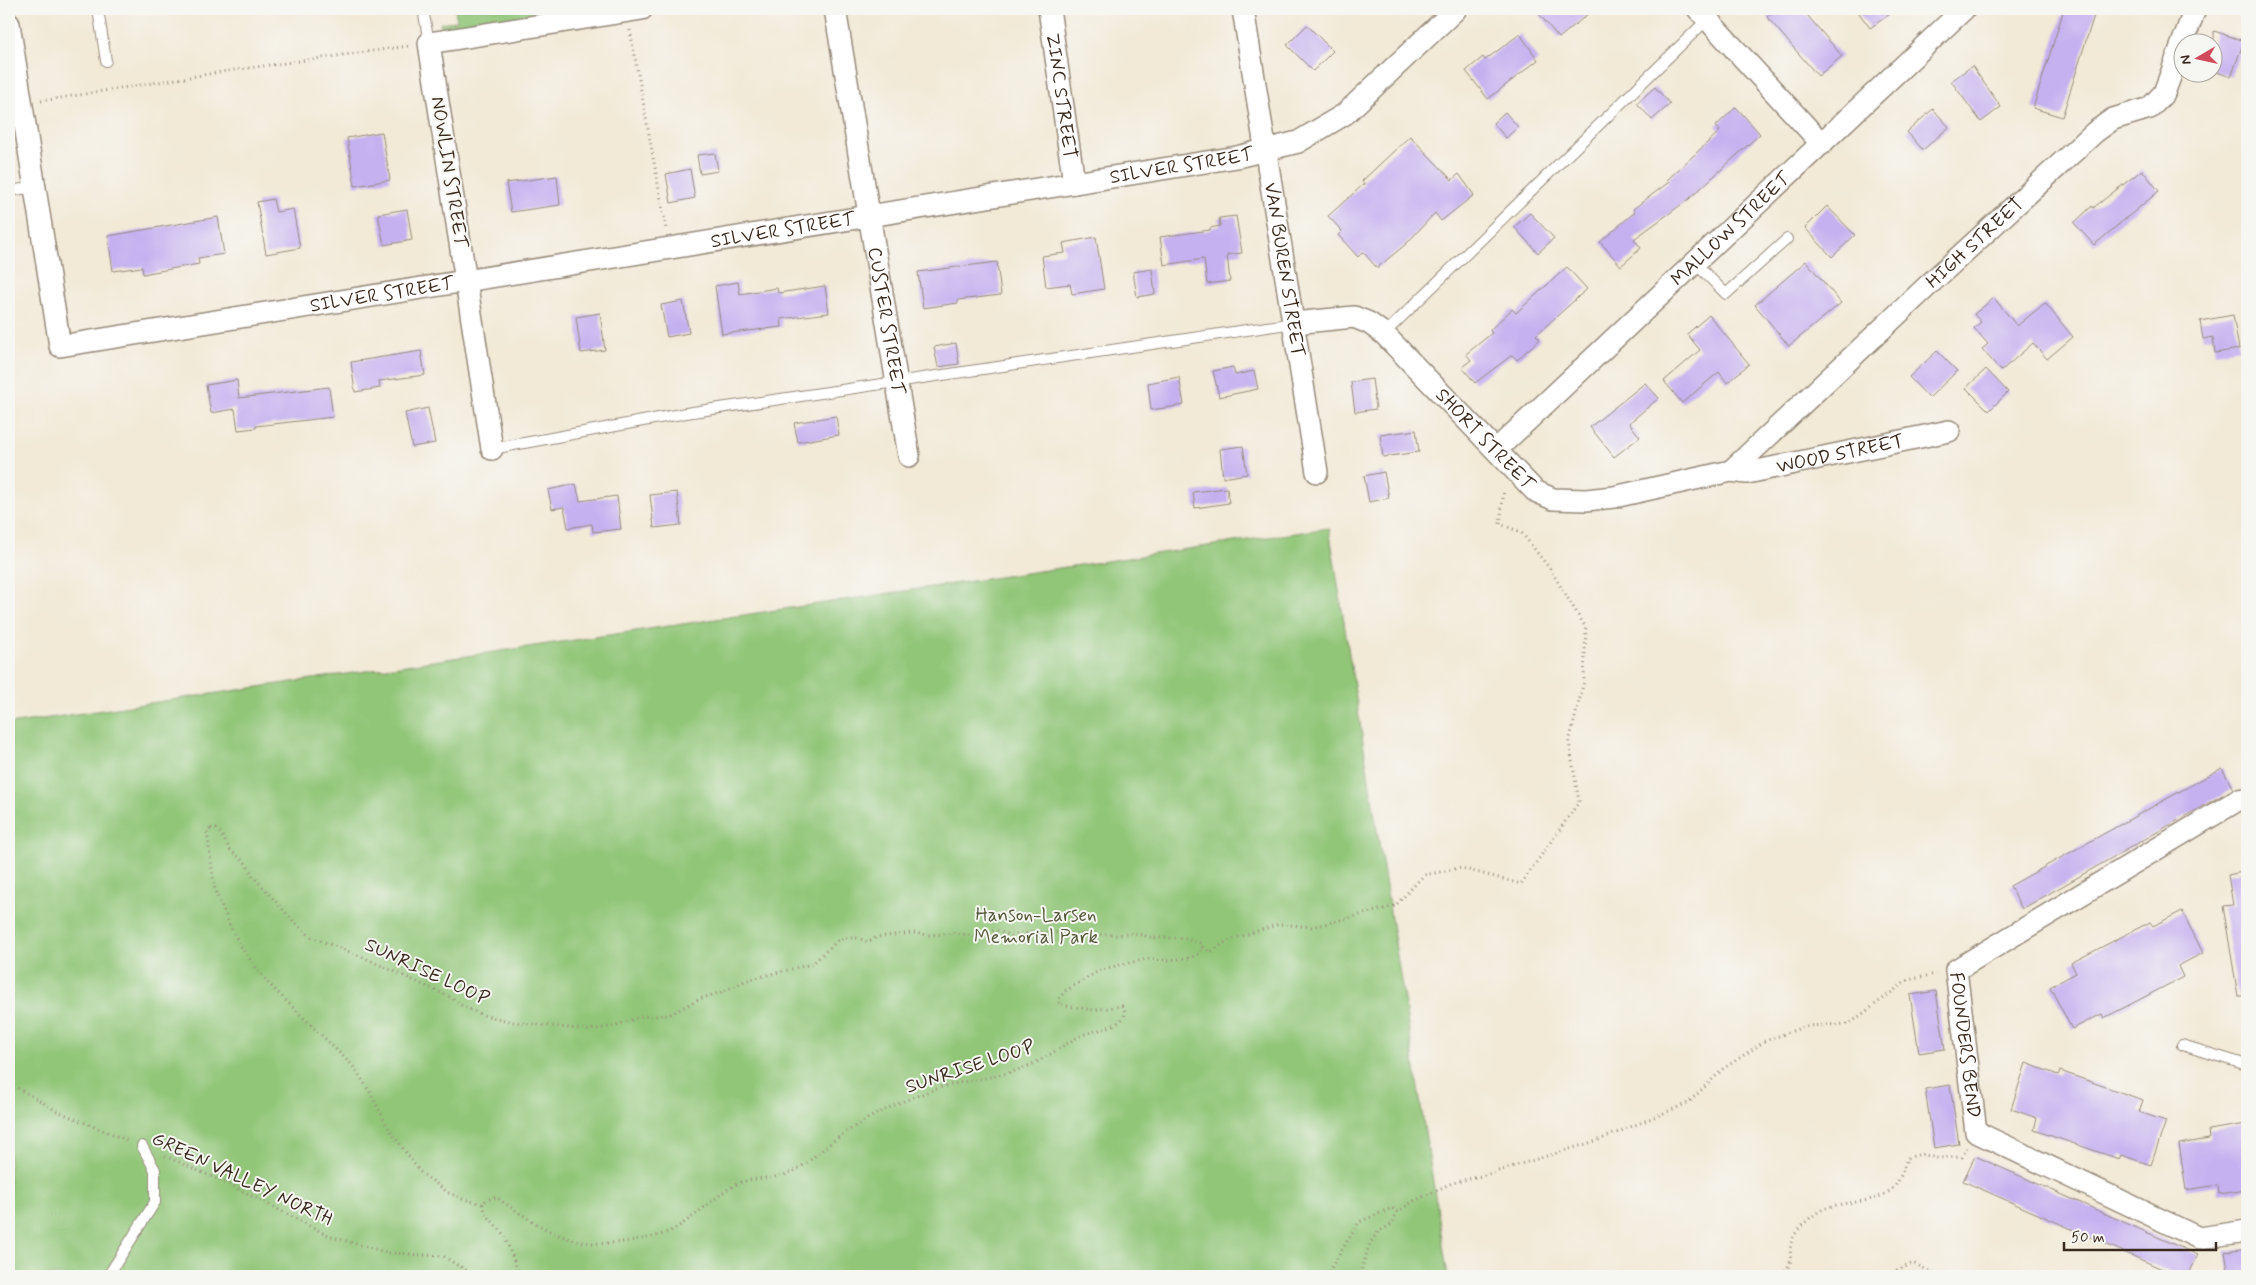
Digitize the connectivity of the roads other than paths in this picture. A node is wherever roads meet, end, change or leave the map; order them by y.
1 (98, 9) edge
2 (423, 9) edge
3 (835, 9) edge
4 (1049, 9) edge
5 (1243, 9) edge
6 (1456, 9) edge
7 (1964, 9) edge
8 (2195, 9) edge
9 (635, 10) edge
10 (1708, 12) edge
11 (9, 24) edge
12 (429, 43) junction
13 (106, 61) dead end
14 (1822, 144) junction
15 (1266, 150) junction
16 (1074, 183) junction
17 (35, 187) junction
18 (9, 191) edge
19 (869, 217) junction
20 (1788, 239) dead end
21 (1695, 263) junction
22 (466, 280) junction
23 (1294, 323) junction
24 (1384, 334) junction
25 (898, 381) junction
26 (1949, 431) dead end
27 (492, 449) joint
28 (1497, 449) junction
29 (909, 456) dead end
30 (1731, 471) junction
31 (1317, 472) dead end
32 (2247, 799) edge
33 (2182, 1045) dead end
34 (2247, 1065) edge
35 (142, 1146) road end
36 (2247, 1231) edge
37 (108, 1276) edge

1 - 13 lane
2 - 12 lane
3 - 19 street, CUSTER STREET
4 - 16 street, ZINC STREET
5 - 15 street, VAN BUREN STREET
6 - 15 street, SILVER STREET
7 - 14 street, MALLOW STREET
8 - 30 street, HIGH STREET
9 - 12 street
10 - 14 street
10 - 24 lane
11 - 17 street
12 - 22 street, NOWLIN STREET
14 - 21 street, MALLOW STREET
15 - 16 street, SILVER STREET
15 - 23 street, VAN BUREN STREET
16 - 19 street, SILVER STREET
17 - 18 lane
17 - 22 street, SILVER STREET
19 - 22 street, SILVER STREET
19 - 25 street, CUSTER STREET
20 - 21 lane
21 - 28 street, MALLOW STREET
22 - 27 street, NOWLIN STREET
23 - 24 street, SHORT STREET
23 - 25 lane
23 - 31 street, VAN BUREN STREET
24 - 28 street, SHORT STREET
25 - 27 lane
25 - 29 street, CUSTER STREET
26 - 30 street, WOOD STREET
28 - 30 street, SHORT STREET
32 - 36 street, FOUNDERS BEND
33 - 34 lane
35 - 37 lane

